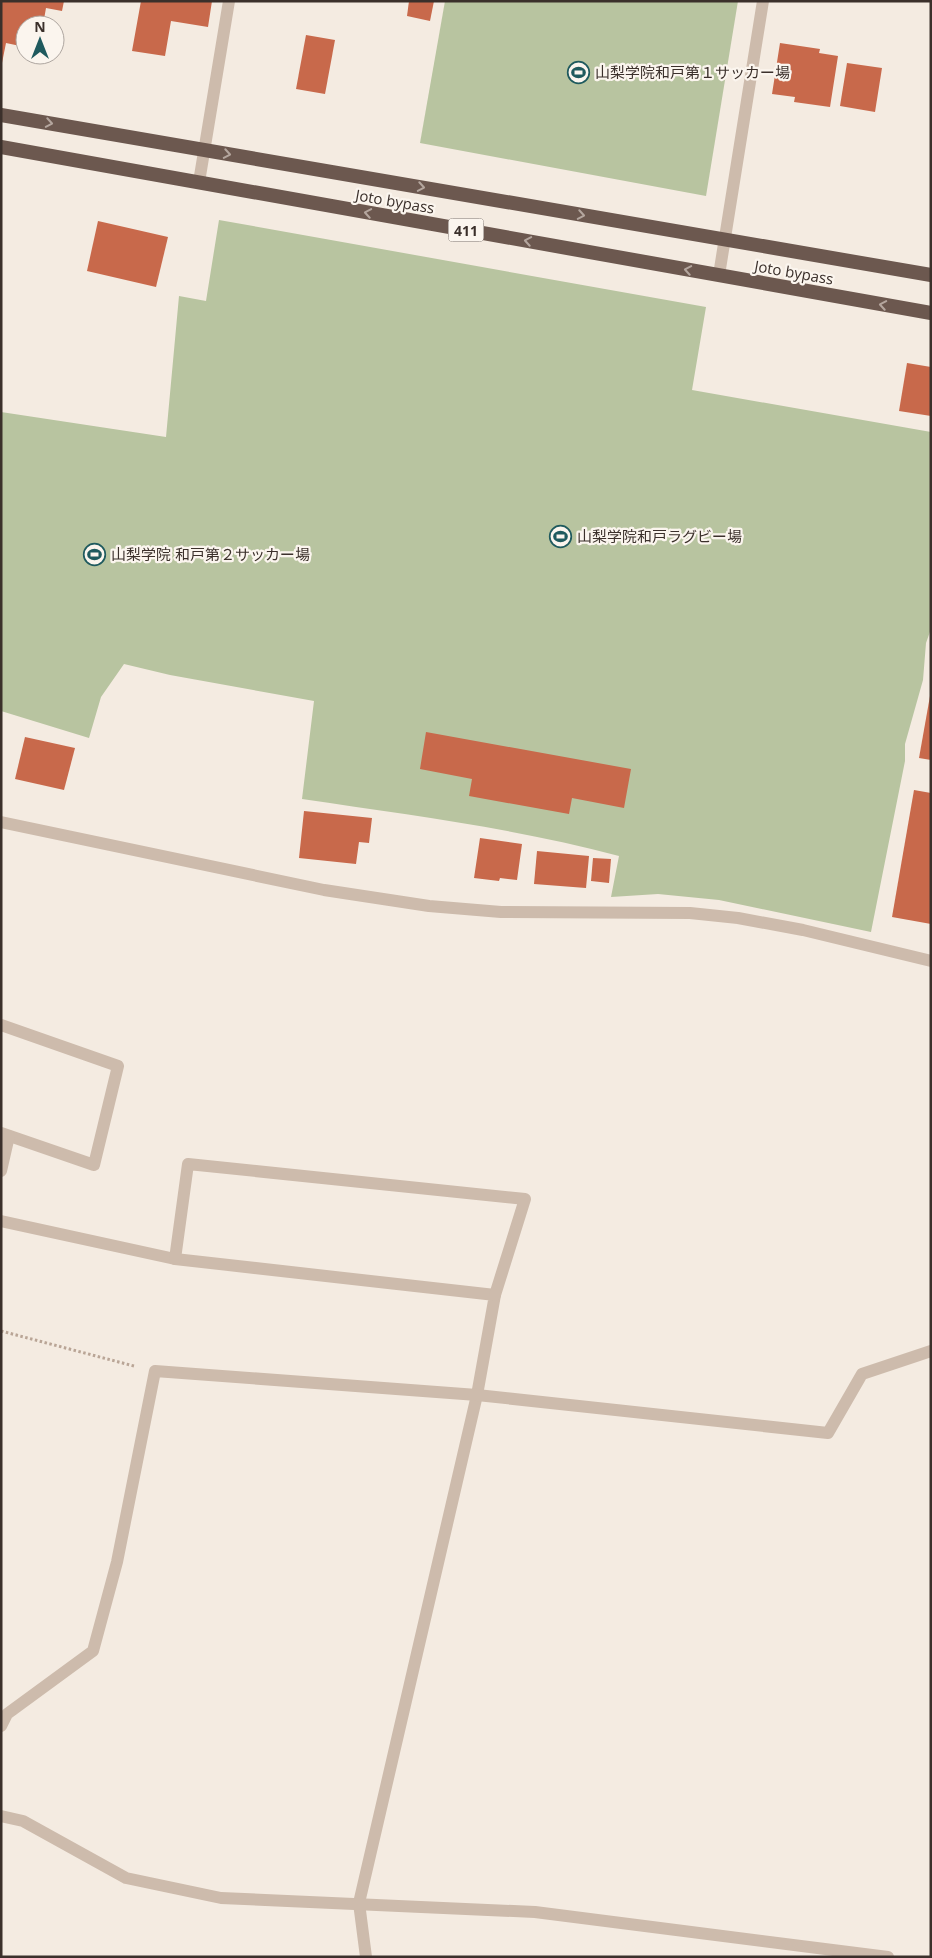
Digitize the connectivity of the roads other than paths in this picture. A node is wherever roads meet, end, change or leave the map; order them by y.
1 (229, 1) edge
2 (763, 1) edge
3 (1, 115) edge
4 (1, 147) edge
5 (204, 150) junction
6 (198, 182) junction
7 (724, 239) junction
8 (719, 275) junction
9 (931, 275) edge
10 (931, 313) edge
11 (1, 822) edge
12 (931, 961) edge
13 (1, 1025) edge
14 (5, 1134) edge
15 (1, 1171) edge
16 (1, 1221) edge
17 (175, 1259) junction
18 (495, 1295) junction
19 (931, 1351) edge
20 (477, 1395) junction
21 (1, 1726) edge
22 (1, 1816) edge
23 (359, 1903) junction
24 (366, 1957) edge
25 (888, 1957) edge

1 - 5 street
2 - 7 street
3 -> 5 highway, Joto bypass / 411
4 - 6 highway, Joto bypass / 411
5 - 6 street
5 -> 7 highway, Joto bypass / 411
8 -> 6 highway, Joto bypass / 411
7 - 8 street
7 - 9 highway, Joto bypass / 411
10 -> 8 highway, Joto bypass / 411
11 - 12 street
13 - 14 street
14 - 15 street
16 - 17 street
17 - 18 street
17 - 18 street
18 - 20 street
19 - 20 street
20 - 21 street
20 - 23 street
22 - 23 street
23 - 24 street
23 - 25 street

